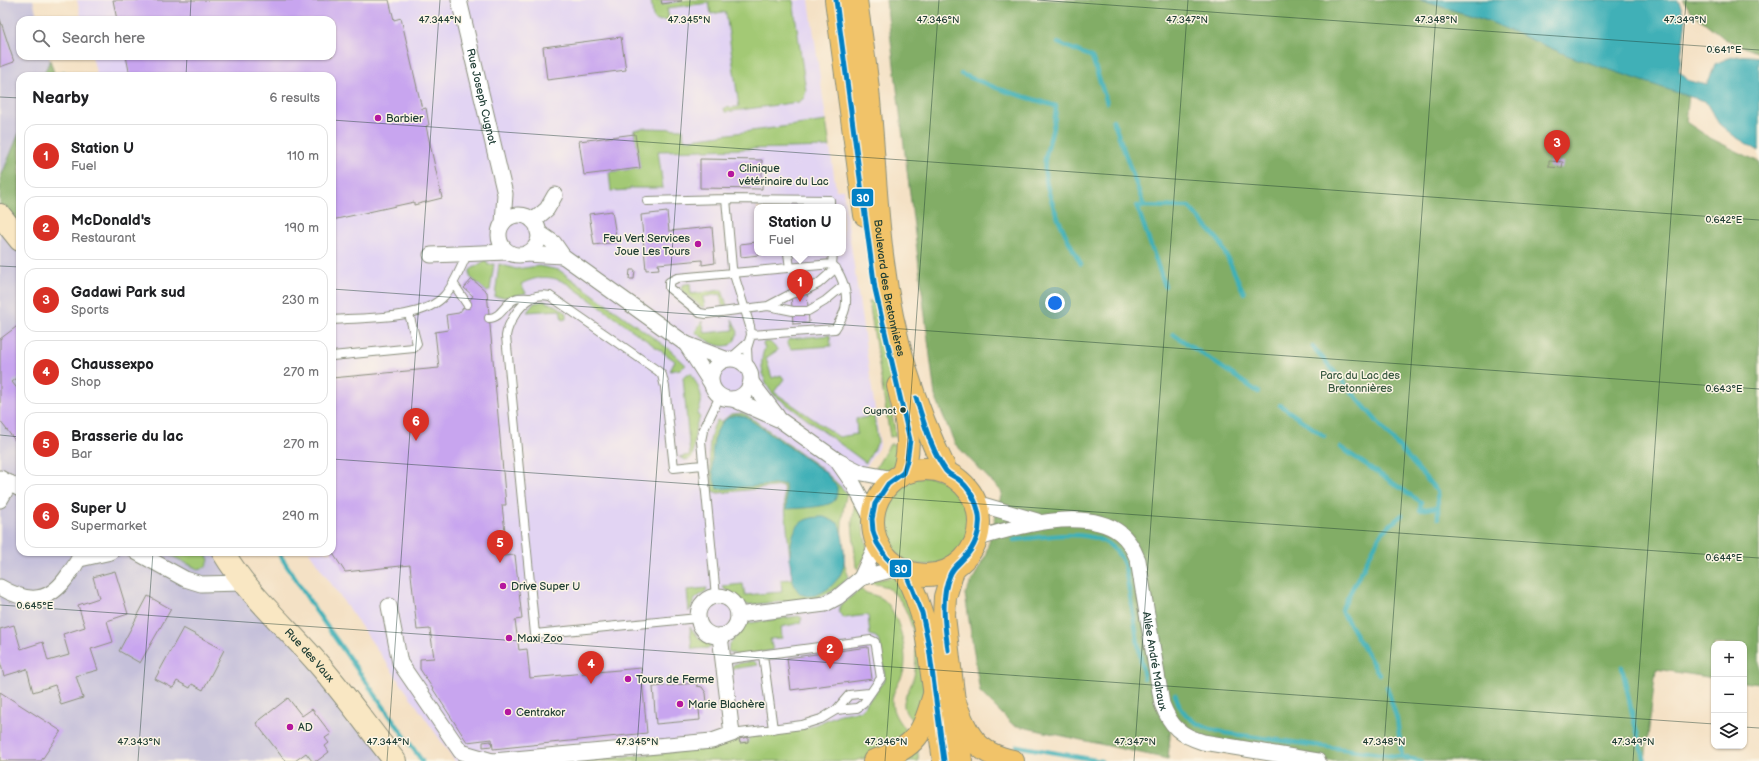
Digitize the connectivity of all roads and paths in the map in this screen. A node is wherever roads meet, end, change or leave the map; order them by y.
1 (459, 0) edge
2 (836, 0) edge
3 (856, 0) edge
4 (505, 194) junction
5 (555, 195) dead end
6 (726, 199) junction
7 (647, 201) dead end
8 (783, 203) edge
9 (830, 204) edge
10 (0, 215) edge
11 (531, 223) junction
12 (501, 226) junction
13 (16, 235) edge
14 (508, 252) junction
15 (470, 254) junction
16 (526, 254) junction
17 (431, 255) dead end
18 (563, 256) junction
19 (788, 256) edge
20 (833, 256) edge
21 (834, 266) junction
22 (790, 268) junction
23 (733, 273) junction
24 (453, 284) junction
25 (843, 286) junction
26 (532, 298) junction
27 (466, 304) dead end
28 (768, 306) junction
29 (744, 310) junction
30 (409, 314) junction
31 (489, 318) dead end
32 (336, 320) edge
33 (750, 339) junction
34 (686, 344) junction
35 (336, 356) edge
36 (728, 359) junction
37 (749, 375) junction
38 (711, 383) junction
39 (727, 398) junction
40 (780, 420) junction
41 (838, 461) junction
42 (702, 465) junction
43 (947, 473) junction
44 (898, 476) junction
45 (10, 483) edge
46 (0, 500) edge
47 (976, 503) junction
48 (872, 519) junction
49 (1040, 521) junction
50 (976, 539) junction
51 (877, 543) junction
52 (79, 556) edge
53 (143, 556) edge
54 (225, 556) edge
55 (954, 567) junction
56 (902, 569) junction
57 (861, 578) junction
58 (243, 583) junction
59 (0, 587) edge
60 (716, 596) junction
61 (389, 606) dead end
62 (738, 614) junction
63 (698, 618) junction
64 (720, 636) junction
65 (763, 655) junction
66 (722, 660) junction
67 (935, 691) junction
68 (869, 693) junction
69 (954, 700) junction
70 (836, 710) junction
71 (773, 729) junction
72 (732, 734) junction
73 (395, 761) edge
74 (492, 761) edge
75 (874, 761) edge
76 (944, 761) edge
77 (961, 761) edge
78 (1013, 761) edge
79 (1318, 761) edge

1 - 4 street, Rue Joseph Cugnot
2 - 44 main road, Boulevard des Bretonnières
3 - 43 main road, Boulevard des Bretonnières
4 - 11 street, Rue Joseph Cugnot
4 - 12 street, Rue Joseph Cugnot
5 - 11 street
6 - 7 lane
6 - 8 lane
6 - 23 lane
8 - 9 lane
10 - 13 street
11 - 12 street
11 - 16 street
11 - 18 street, Rue Joseph Cugnot
12 - 14 street
12 - 15 street
14 - 15 street
14 - 16 street
15 - 17 street
15 - 24 lane
16 - 18 street
18 - 34 street, Rue Joseph Cugnot
19 - 22 lane
20 - 21 lane
21 - 22 lane
21 - 25 lane
21 - 28 lane
22 - 23 lane
23 - 29 lane
23 - 29 lane
24 - 27 lane
24 - 30 lane
25 - 28 lane
25 - 33 lane
26 - 31 lane
26 - 42 lane
26 - 63 lane
28 - 29 lane
29 - 33 lane
30 - 32 lane
30 - 35 lane
33 - 36 lane
33 - 37 lane
34 - 36 street, Rue Joseph Cugnot
34 - 38 street, Rue Joseph Cugnot
36 - 37 street
36 - 38 street
37 - 39 street
37 - 40 street
38 - 39 street
39 - 40 street
39 - 42 lane
40 - 41 street
41 - 44 street
41 - 48 street
42 - 60 lane
43 - 44 main road
43 - 47 main road
44 - 48 main road
45 - 46 street
47 - 49 street, Allée André Malraux
47 - 50 main road
48 - 51 main road
49 - 50 street, Allée André Malraux
49 - 79 street, Allée André Malraux
50 - 55 main road
51 - 56 main road
51 - 57 street
52 - 59 street
53 - 58 street
54 - 58 street, Rue des Vaux
55 - 56 main road
55 - 69 main road
56 - 57 street
56 - 67 main road
57 - 62 street
58 - 73 street, Rue des Vaux
60 - 62 street
60 - 63 street
61 - 74 street
62 - 64 street
63 - 64 street
64 - 66 street
65 - 66 lane
65 - 68 lane
65 - 71 lane
66 - 72 street
67 - 75 main road
67 - 76 main road
68 - 70 lane
68 - 70 lane
69 - 77 main road
69 - 78 main road
70 - 71 lane
71 - 72 lane
72 - 74 street

